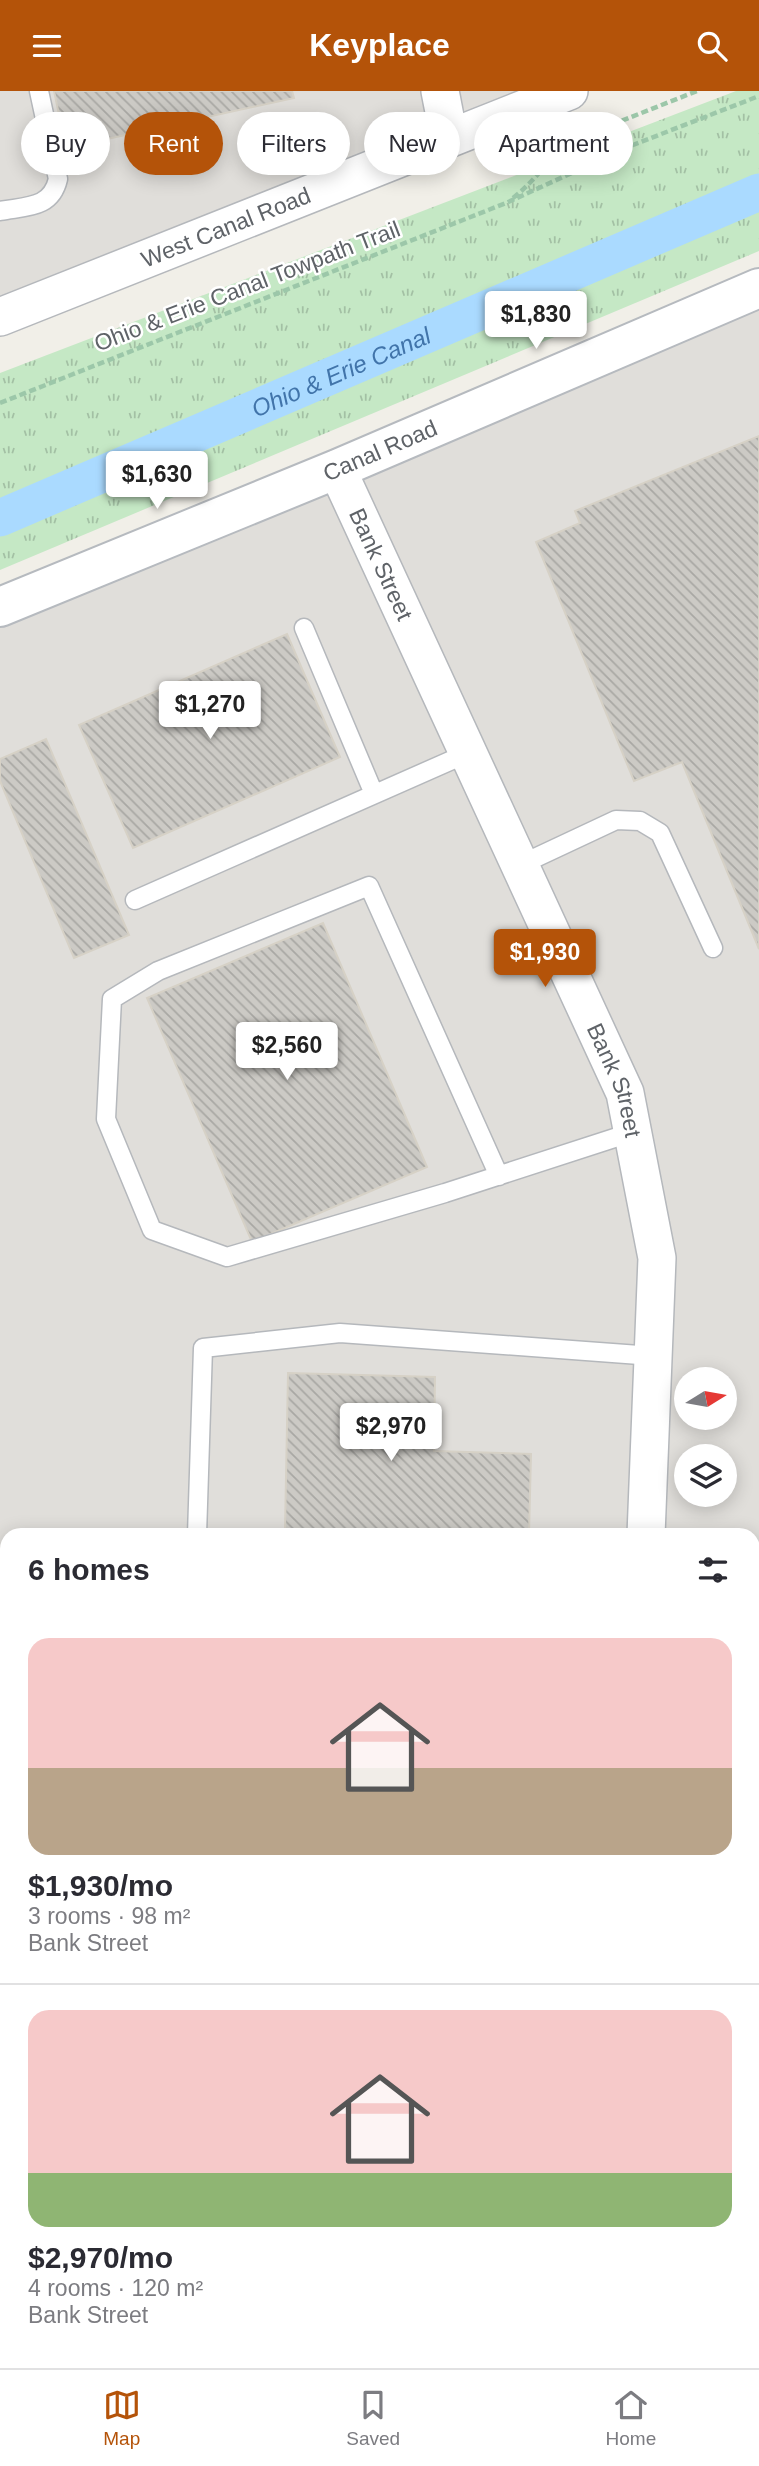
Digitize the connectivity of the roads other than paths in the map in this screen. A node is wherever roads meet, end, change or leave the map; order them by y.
1 (39, 91) edge
2 (440, 91) edge
3 (569, 91) edge
4 (444, 112) edge
5 (460, 133) edge
6 (364, 171) edge
7 (0, 211) edge
8 (759, 288) edge
9 (0, 317) edge
10 (337, 469) junction
11 (0, 607) edge
12 (304, 628) dead end
13 (468, 753) junction
14 (374, 794) junction
15 (520, 865) junction
16 (135, 900) dead end
17 (713, 948) dead end
18 (633, 1132) junction
19 (499, 1176) junction
20 (653, 1356) junction
21 (197, 1528) edge
22 (646, 1528) edge

1 - 7 lane
2 - 4 street
3 - 5 street, West Canal Road
6 - 9 street, West Canal Road
8 - 10 main road, Canal Road
10 - 11 main road, Canal Road
10 - 13 street, Bank Street
12 - 14 lane
13 - 14 lane
13 - 15 street, Bank Street
14 - 16 lane
15 - 17 lane
15 - 18 street, Bank Street
18 - 19 lane
18 - 20 street, Bank Street
19 - 19 lane
20 - 21 lane
20 - 22 street, Bank Street

